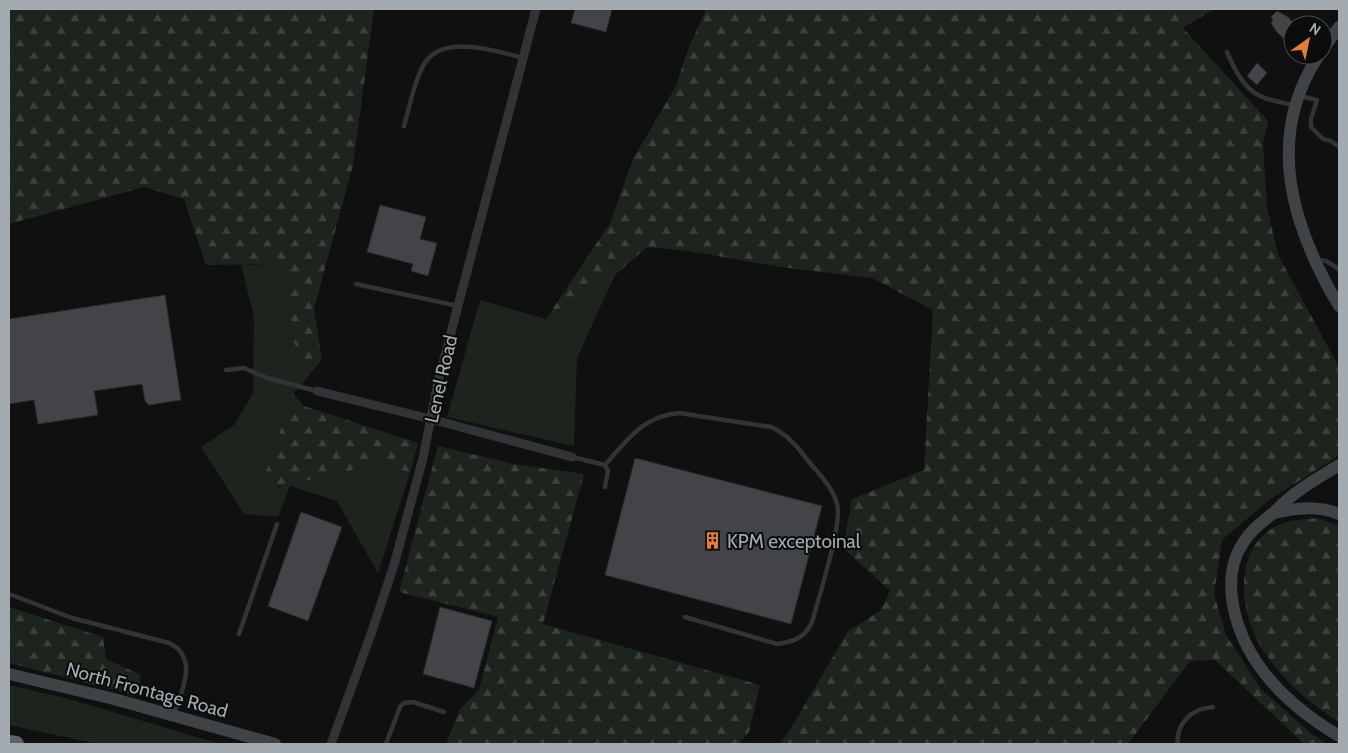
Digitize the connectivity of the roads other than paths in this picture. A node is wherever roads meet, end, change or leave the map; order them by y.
1 (536, 9) edge
2 (1227, 52) dead end
3 (523, 58) junction
4 (1314, 65) edge
5 (1296, 100) junction
6 (404, 126) dead end
7 (1339, 147) edge
8 (1314, 260) junction
9 (1339, 269) edge
10 (356, 284) dead end
11 (458, 306) junction
12 (1339, 306) edge
13 (226, 370) dead end
14 (317, 391) joint
15 (431, 419) junction
16 (572, 457) joint
17 (605, 465) junction
18 (1339, 465) edge
19 (606, 487) dead end
20 (1274, 513) junction
21 (1339, 514) edge
22 (277, 524) dead end
23 (9, 594) edge
24 (685, 617) dead end
25 (239, 634) dead end
26 (9, 674) edge
27 (1212, 707) dead end
28 (444, 712) dead end
29 (174, 715) junction
30 (1339, 736) edge
31 (9, 743) edge
32 (16, 744) edge
33 (275, 744) edge
34 (331, 744) edge
35 (386, 744) edge
36 (1178, 744) edge

1 - 3 street, Lenel Road
2 - 5 lane
3 - 6 lane
3 - 11 street, Lenel Road
4 - 5 main road
5 - 7 lane
5 - 8 main road
8 - 9 lane
8 - 12 main road
10 - 11 lane
11 - 15 street, Lenel Road
13 - 14 lane
14 - 15 street
15 - 16 street
15 - 34 street, Lenel Road
16 - 17 lane
17 - 19 lane
17 - 24 lane
18 - 20 main road
20 - 21 main road
20 - 30 main road
22 - 25 lane
23 - 29 lane
26 - 29 main road, North Frontage Road
27 - 36 lane
28 - 35 lane
29 - 33 main road, North Frontage Road
31 - 32 highway

